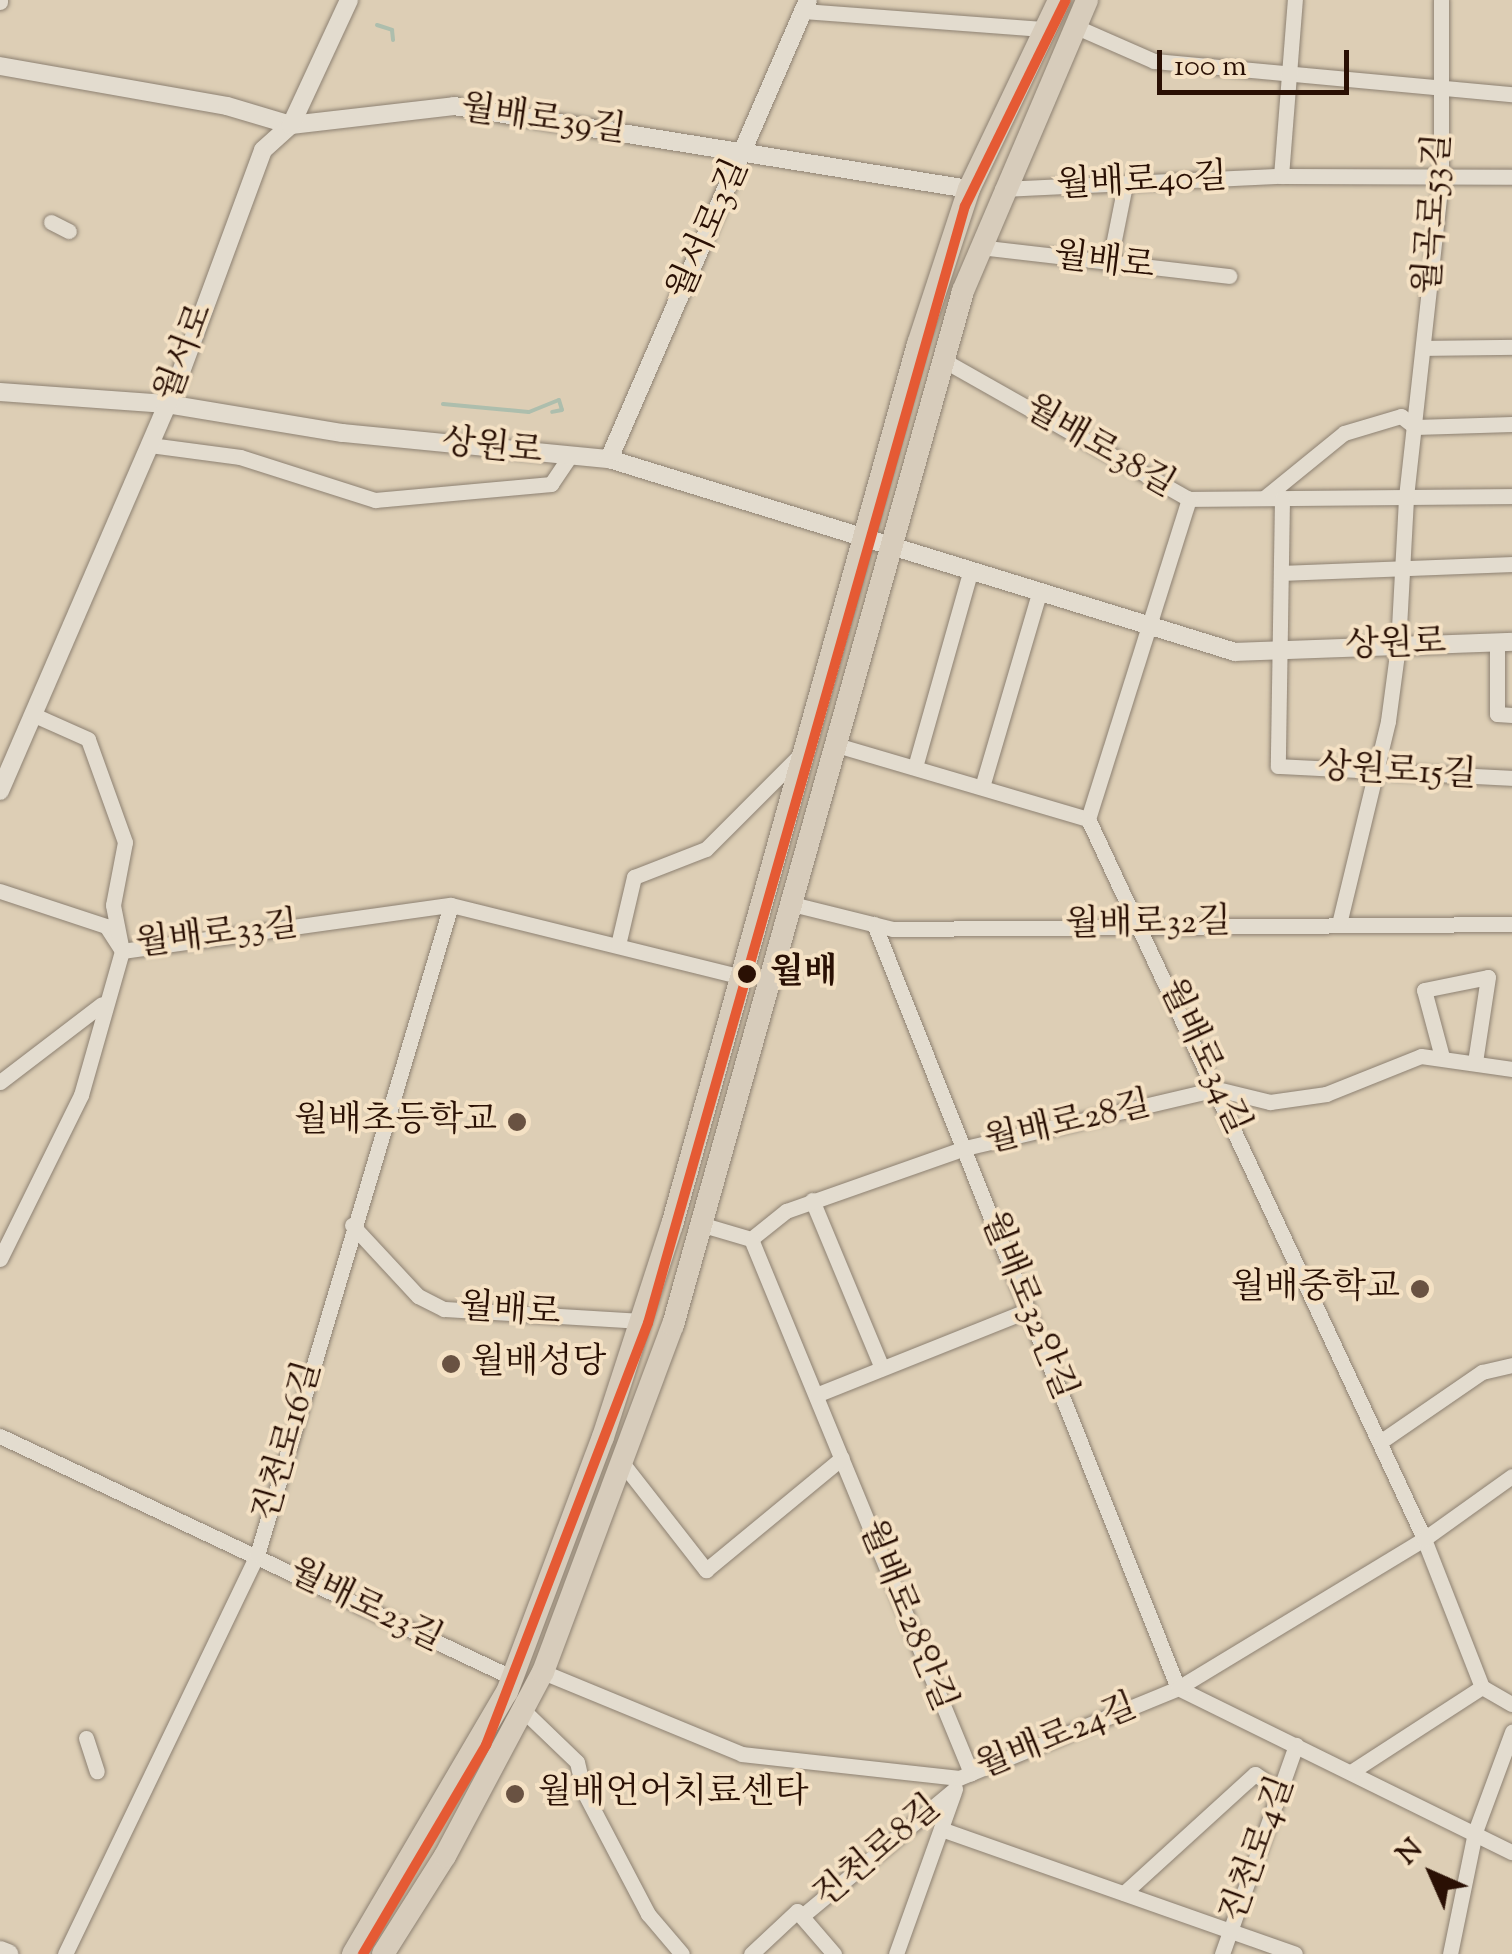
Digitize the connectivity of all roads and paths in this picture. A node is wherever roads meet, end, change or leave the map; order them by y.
1 (349, 0) edge
2 (1059, 0) edge
3 (1086, 0) edge
4 (1295, 0) edge
5 (1441, 0) edge
6 (806, 6) edge
7 (1074, 26) junction
8 (1045, 29) junction
9 (0, 66) edge
10 (1288, 72) junction
11 (1441, 86) junction
12 (1512, 94) edge
13 (291, 126) junction
14 (745, 151) junction
15 (1281, 176) junction
16 (1512, 177) edge
17 (1441, 178) junction
18 (1125, 185) junction
19 (1002, 189) junction
20 (969, 190) junction
21 (51, 222) dead end
22 (68, 231) dead end
23 (979, 247) junction
24 (1110, 265) junction
25 (1229, 276) dead end
26 (1512, 347) edge
27 (1426, 348) junction
28 (943, 360) junction
29 (0, 392) edge
30 (167, 404) junction
31 (1512, 424) edge
32 (1415, 427) junction
33 (150, 445) junction
34 (569, 457) junction
35 (609, 459) junction
36 (1512, 496) edge
37 (1406, 497) junction
38 (1264, 498) junction
39 (1282, 498) junction
40 (1189, 499) junction
41 (865, 540) junction
42 (889, 548) junction
43 (1512, 564) edge
44 (1402, 568) junction
45 (970, 573) junction
46 (1281, 573) junction
47 (1039, 594) junction
48 (1151, 627) junction
49 (1505, 643) edge
50 (1398, 646) junction
51 (1279, 650) junction
52 (34, 715) junction
53 (1512, 715) edge
54 (832, 744) junction
55 (807, 748) junction
56 (915, 767) junction
57 (1375, 775) junction
58 (1512, 778) edge
59 (982, 788) junction
60 (0, 791) edge
61 (1088, 819) junction
62 (0, 891) edge
63 (788, 903) junction
64 (451, 905) junction
65 (874, 924) junction
66 (1340, 924) junction
67 (1512, 924) edge
68 (1142, 925) junction
69 (618, 945) junction
70 (122, 951) junction
71 (741, 977) junction
72 (102, 1004) junction
73 (1442, 1057) junction
74 (1475, 1062) junction
75 (1512, 1070) edge
76 (0, 1082) edge
77 (1217, 1089) junction
78 (965, 1148) junction
79 (812, 1200) junction
80 (700, 1224) junction
81 (352, 1225) junction
82 (750, 1239) junction
83 (0, 1259) edge
84 (1028, 1310) junction
85 (643, 1321) junction
86 (1512, 1365) edge
87 (882, 1368) junction
88 (816, 1395) junction
89 (0, 1436) edge
90 (1380, 1442) junction
91 (842, 1458) junction
92 (620, 1460) junction
93 (1512, 1476) edge
94 (1424, 1540) junction
95 (257, 1555) junction
96 (544, 1672) junction
97 (513, 1678) junction
98 (1482, 1687) junction
99 (1178, 1688) junction
100 (1512, 1704) edge
101 (524, 1712) junction
102 (1512, 1732) edge
103 (86, 1738) dead end
104 (1296, 1745) junction
105 (97, 1771) dead end
106 (1350, 1772) junction
107 (961, 1780) junction
108 (1280, 1791) junction
109 (941, 1829) junction
110 (1475, 1832) junction
111 (1512, 1852) edge
112 (1124, 1893) junction
113 (800, 1913) junction
114 (1230, 1930) junction
115 (0, 1950) edge
116 (8, 1954) edge
117 (65, 1954) edge
118 (353, 1954) edge
119 (383, 1954) edge
120 (682, 1954) edge
121 (751, 1954) edge
122 (834, 1954) edge
123 (896, 1954) edge
124 (1222, 1954) edge
125 (1295, 1954) edge
126 (1450, 1954) edge

1 - 13 street, 월서로
2 - 8 main road
3 - 7 main road
4 - 10 street
5 - 11 street, 월곡로53길
6 - 8 street
6 - 14 street, 월서로3길
7 - 10 street
7 - 19 main road
8 - 20 main road
9 - 13 street, 월배로39길
10 - 11 street
10 - 15 street
11 - 12 street
11 - 17 street, 월곡로53길
13 - 14 street, 월배로39길
13 - 30 street, 월서로
14 - 20 street, 월배로39길
14 - 35 street, 월서로3길
15 - 17 street, 월배로40길
15 - 18 street, 월배로40길
16 - 17 street, 월배로40길
17 - 27 street, 월곡로53길
18 - 19 street, 월배로40길
18 - 24 street
19 - 23 main road
20 - 41 main road
21 - 22 street
23 - 24 street, 월배로
23 - 28 main road
24 - 25 street, 월배로
26 - 27 street
27 - 32 street, 월곡로53길
28 - 40 street, 월배로38길
28 - 42 main road
29 - 30 street, 상원로
30 - 33 street, 월서로
30 - 34 street, 상원로
31 - 32 street
32 - 37 street, 월곡로53길
32 - 38 street
33 - 34 street
33 - 52 street, 월서로
34 - 35 street, 상원로
35 - 41 street, 상원로
36 - 37 street
37 - 39 street, 월배로38길
37 - 44 street, 월곡로53길
38 - 39 street, 월배로38길
38 - 40 street, 월배로38길
39 - 46 street
40 - 48 street
41 - 42 street, 상원로
41 - 55 main road
42 - 45 street, 상원로
42 - 54 main road
43 - 44 street
44 - 46 street
44 - 50 street, 월곡로53길
45 - 47 street, 상원로
45 - 56 street
46 - 51 street
47 - 48 street, 상원로
47 - 59 street
48 - 51 street, 상원로
48 - 61 street
49 - 50 street, 상원로
49 - 53 street
50 - 51 street, 상원로
50 - 57 street, 월곡로53길
51 - 57 street, 상원로15길
52 - 60 street, 월서로
52 - 70 street
54 - 56 street
54 - 63 main road
55 - 69 street
55 - 71 main road
56 - 59 street
57 - 58 street, 상원로15길
57 - 66 street, 월곡로53길
59 - 61 street
61 - 68 street, 월배로34길
62 - 70 street, 월배로33길
63 - 65 street, 월배로32길
63 - 80 main road
64 - 69 street
64 - 70 street, 월배로33길
64 - 81 street, 진천로16길
65 - 68 street, 월배로32길
65 - 78 street, 월배로32안길
66 - 67 street, 월배로32길
66 - 68 street, 월배로32길
68 - 77 street, 월배로34길
69 - 71 street
70 - 72 street
71 - 85 main road
72 - 76 street
72 - 83 street
73 - 74 street, 월배로28길
73 - 74 street
73 - 77 street, 월배로28길
74 - 75 street, 월배로28길
77 - 78 street, 월배로28길
77 - 90 street, 월배로34길
78 - 79 street, 월배로28길
78 - 84 street, 월배로32안길
79 - 82 street, 월배로28길
79 - 87 street
80 - 82 street
80 - 92 main road
81 - 85 street, 월배로
81 - 95 street, 진천로16길
82 - 88 street, 월배로28안길
84 - 87 street
84 - 99 street, 월배로32안길
85 - 97 main road
86 - 90 street
87 - 88 street
88 - 91 street, 월배로28안길
89 - 95 street, 월배로23길
90 - 94 street, 월배로34길
91 - 92 street
91 - 107 street, 월배로28안길
92 - 96 main road
93 - 94 street, 월배로24길
94 - 98 street
94 - 99 street, 월배로24길
95 - 97 street, 월배로23길
95 - 117 street, 진천로16길
96 - 101 main road
96 - 107 street, 월배로24길
97 - 118 main road
98 - 100 street
98 - 106 street
99 - 104 street
99 - 107 street, 월배로24길
101 - 119 main road
101 - 120 street
102 - 110 street
103 - 105 street
104 - 106 street
104 - 108 street, 진천로4길
106 - 110 street
107 - 109 street, 진천로8길
107 - 113 street, 진천로8길
108 - 112 street
108 - 114 street, 진천로4길
109 - 112 street
109 - 123 street, 진천로8길
110 - 111 street
110 - 126 street
112 - 114 street
113 - 121 street
113 - 122 street, 진천로8길
114 - 124 street, 진천로4길
114 - 125 street
115 - 116 main road

